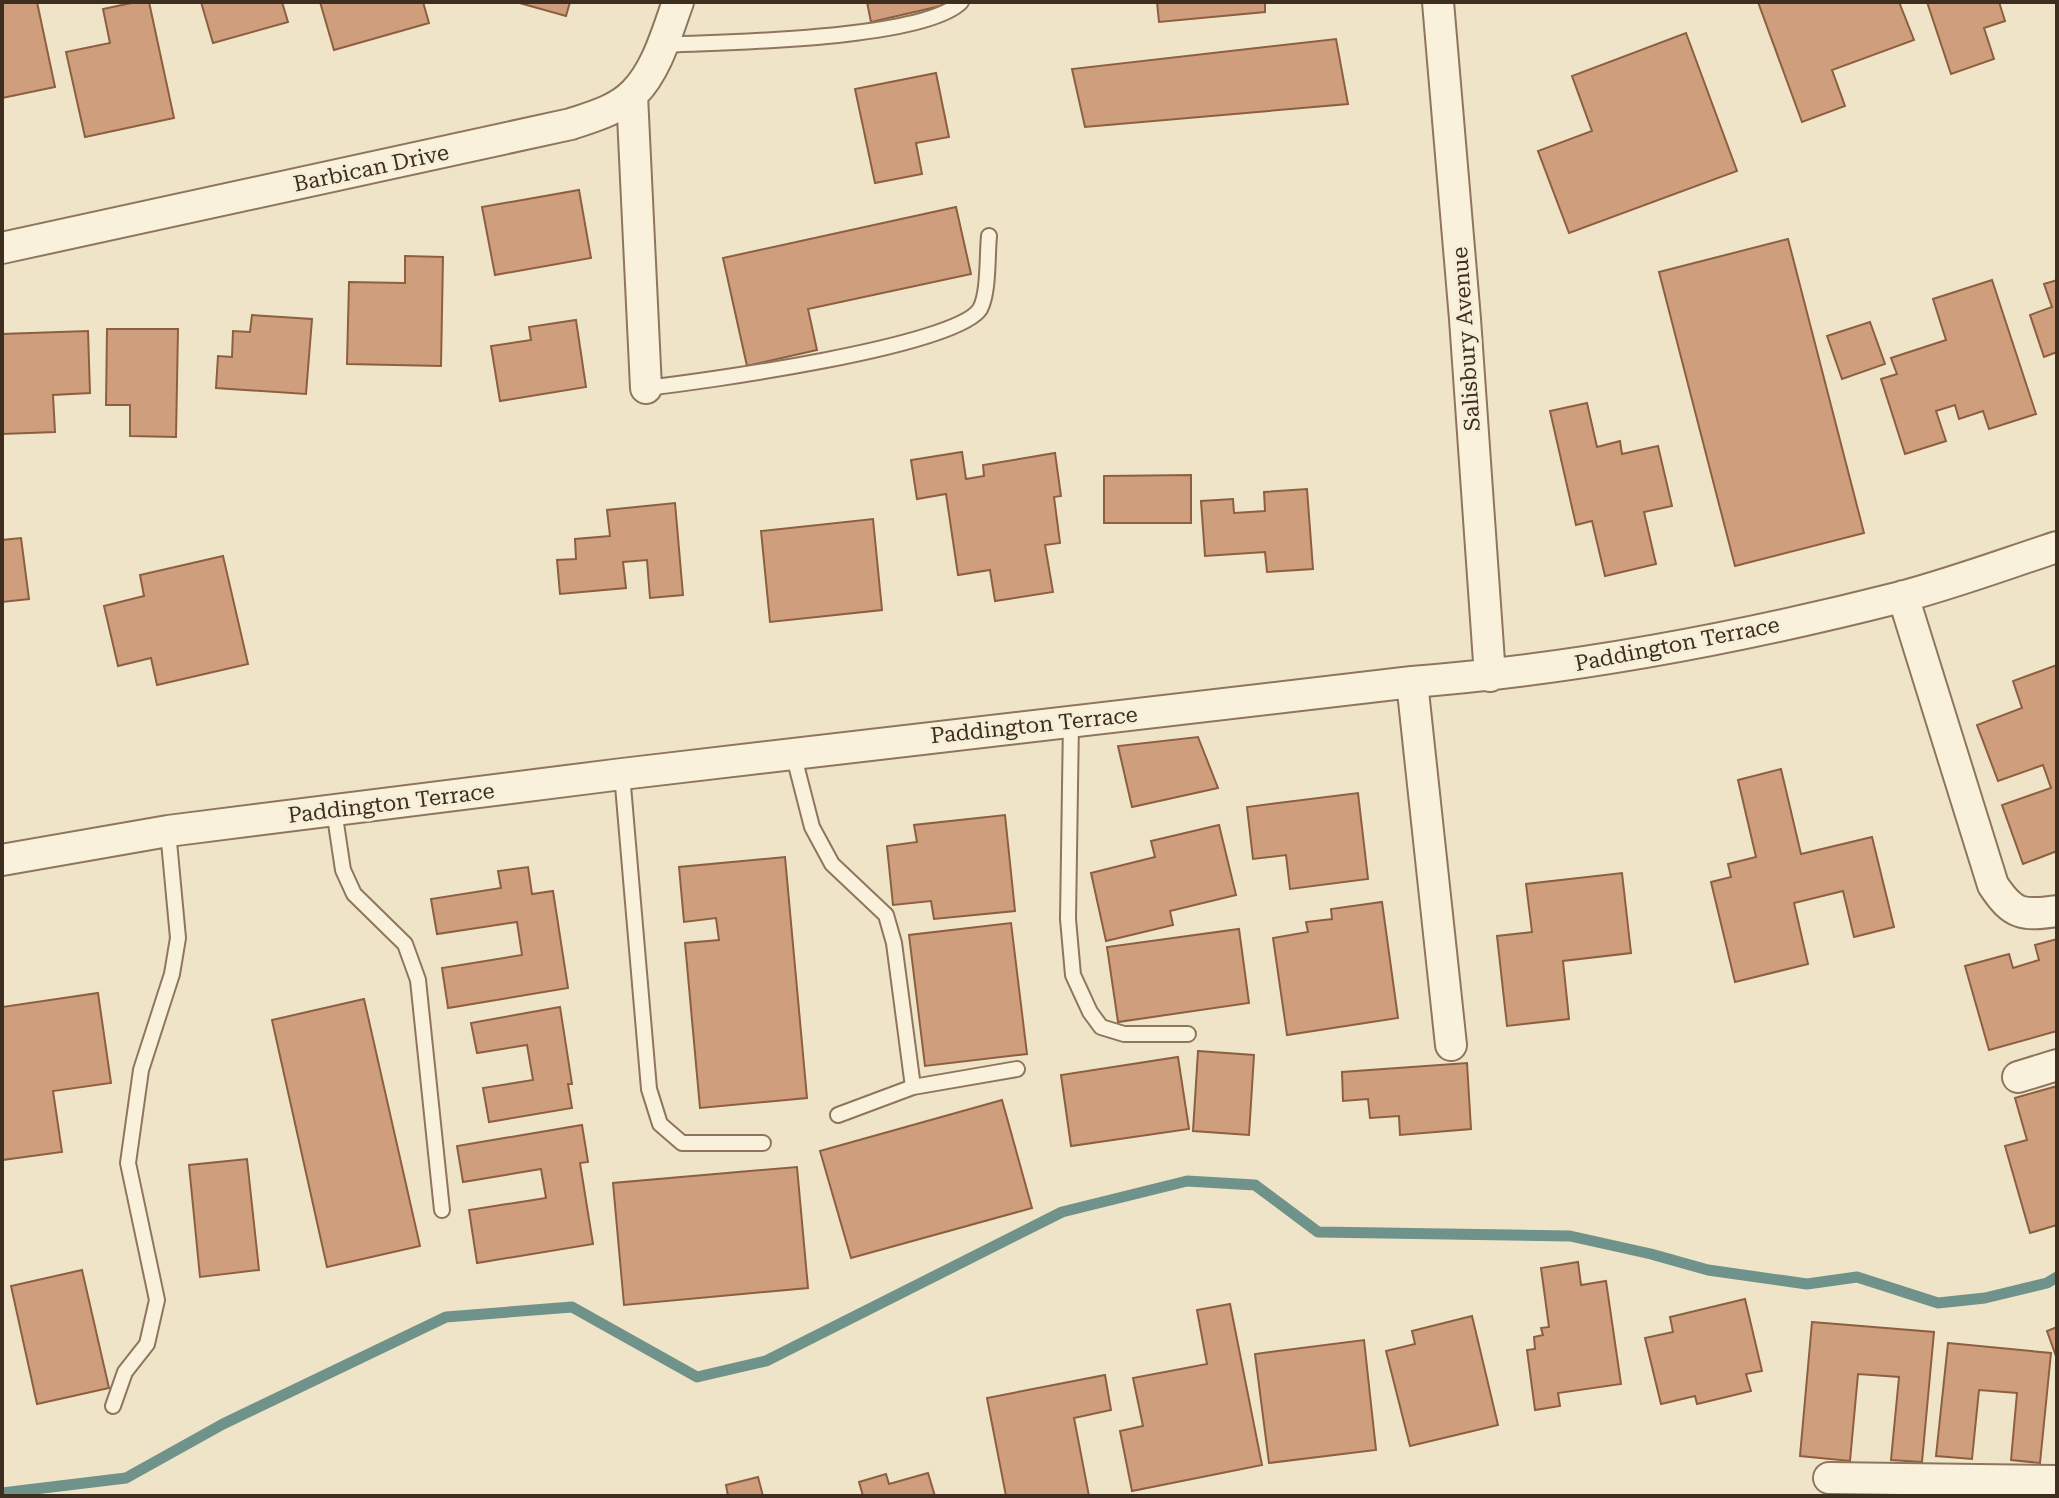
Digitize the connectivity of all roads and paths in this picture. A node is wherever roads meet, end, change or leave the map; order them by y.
1 (678, 2) edge
2 (961, 2) edge
3 (1438, 2) edge
4 (663, 45) junction
5 (632, 95) junction
6 (989, 236) dead end
7 (2, 248) edge
8 (646, 388) joint
9 (2057, 547) edge
10 (1903, 596) junction
11 (1490, 676) junction
12 (1412, 682) junction
13 (1071, 721) junction
14 (793, 752) junction
15 (622, 774) junction
16 (334, 810) junction
17 (168, 831) junction
18 (2, 860) edge
19 (2057, 911) edge
20 (1188, 1034) dead end
21 (1451, 1045) dead end
22 (2057, 1065) edge
23 (1017, 1069) dead end
24 (2018, 1077) dead end
25 (913, 1087) junction
26 (838, 1115) dead end
27 (763, 1143) dead end
28 (442, 1210) dead end
29 (113, 1406) dead end
30 (1829, 1478) dead end
31 (2054, 1486) edge

1 - 4 street, Barbican Drive
2 - 4 lane
3 - 11 street, Salisbury Avenue
4 - 5 street, Barbican Drive
5 - 7 street, Barbican Drive
5 - 8 street
6 - 8 lane
9 - 10 street, Paddington Terrace
10 - 11 street, Paddington Terrace
10 - 19 street
11 - 12 street, Paddington Terrace
12 - 13 street, Paddington Terrace
12 - 21 street
13 - 14 street, Paddington Terrace
13 - 20 lane
14 - 15 street, Paddington Terrace
14 - 25 lane
15 - 16 street, Paddington Terrace
15 - 27 lane
16 - 17 street, Paddington Terrace
16 - 28 lane
17 - 18 street, Paddington Terrace
17 - 29 lane
22 - 24 street
23 - 25 lane
25 - 26 lane
30 - 31 street

